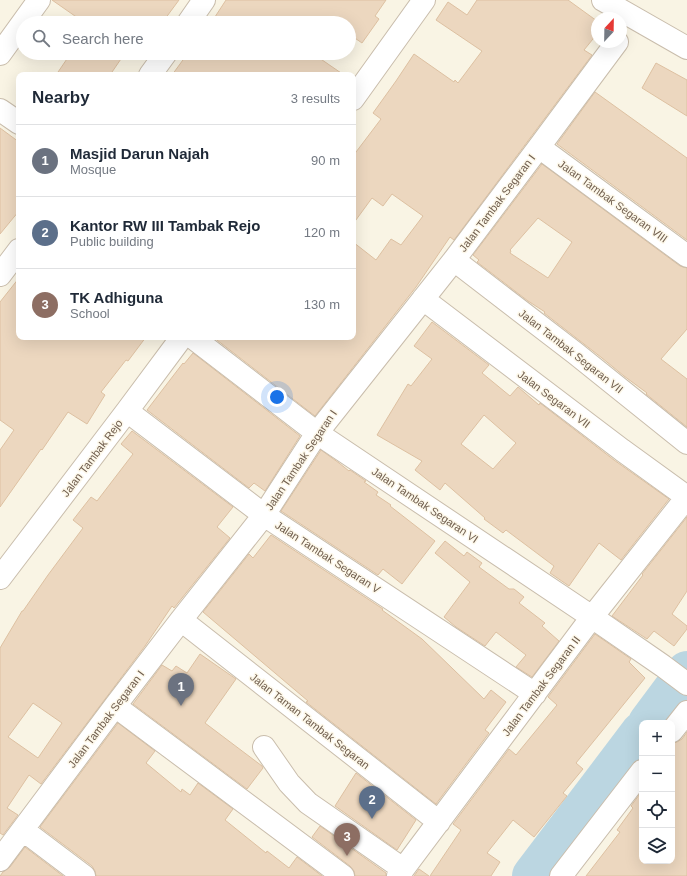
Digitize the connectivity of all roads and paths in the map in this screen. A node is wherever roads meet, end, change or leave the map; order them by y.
1 (39, 0) edge
2 (204, 0) edge
3 (424, 0) edge
4 (604, 0) edge
5 (27, 16) edge
6 (193, 16) edge
7 (635, 18) junction
8 (627, 29) edge
9 (16, 32) edge
10 (614, 48) edge
11 (687, 48) edge
12 (0, 54) edge
13 (161, 60) edge
14 (152, 72) edge
15 (356, 95) edge
16 (0, 110) edge
17 (16, 121) edge
18 (540, 148) junction
19 (16, 254) edge
20 (687, 256) edge
21 (454, 260) junction
22 (0, 275) edge
23 (423, 299) junction
24 (180, 340) edge
25 (196, 340) edge
26 (127, 411) junction
27 (317, 433) junction
28 (687, 443) edge
29 (687, 497) edge
30 (264, 515) junction
31 (0, 578) edge
32 (592, 617) junction
33 (181, 620) junction
34 (687, 684) edge
35 (535, 694) junction
36 (115, 706) junction
37 (687, 713) edge
38 (675, 727) edge
39 (264, 747) dead end
40 (639, 774) edge
41 (439, 822) junction
42 (23, 830) junction
43 (0, 860) edge
44 (401, 873) edge
45 (84, 876) edge
46 (343, 876) edge
47 (561, 876) edge

1 - 5 street
2 - 6 street
3 - 15 street
4 - 7 street
7 - 8 street
7 - 11 street
9 - 12 street
10 - 18 street, Jalan Tambak Segaran I
13 - 14 street
16 - 17 street
18 - 20 street, Jalan Tambak Segaran VIII
18 - 21 street, Jalan Tambak Segaran I
19 - 22 street
21 - 23 street, Jalan Tambak Segaran I
21 - 28 street, Jalan Tambak Segaran VII
23 - 27 street, Jalan Tambak Segaran I
23 - 29 street, Jalan Segaran VII
24 - 26 street, Jalan Tambak Rejo
25 - 27 street, Jalan Tambak Segaran VI
26 - 30 street, Jalan Tambak Segaran V
26 - 31 street, Jalan Tambak Rejo
27 - 30 street, Jalan Tambak Segaran I
27 - 32 street, Jalan Tambak Segaran VI
29 - 32 street, Jalan Tambak Segaran II
30 - 33 street, Jalan Tambak Segaran I
30 - 35 street, Jalan Tambak Segaran V
32 - 34 street, Jalan Tambak Segaran VI
32 - 35 street, Jalan Tambak Segaran II
33 - 36 street, Jalan Tambak Segaran I
33 - 41 street, Jalan Taman Tambak Segaran
35 - 41 street, Jalan Tambak Segaran II
36 - 42 street, Jalan Tambak Segaran I
36 - 46 street
37 - 38 street
39 - 44 street
40 - 47 street
41 - 44 street, Jalan Tambak Segaran II
42 - 43 street, Jalan Tambak Segaran I
42 - 45 street

